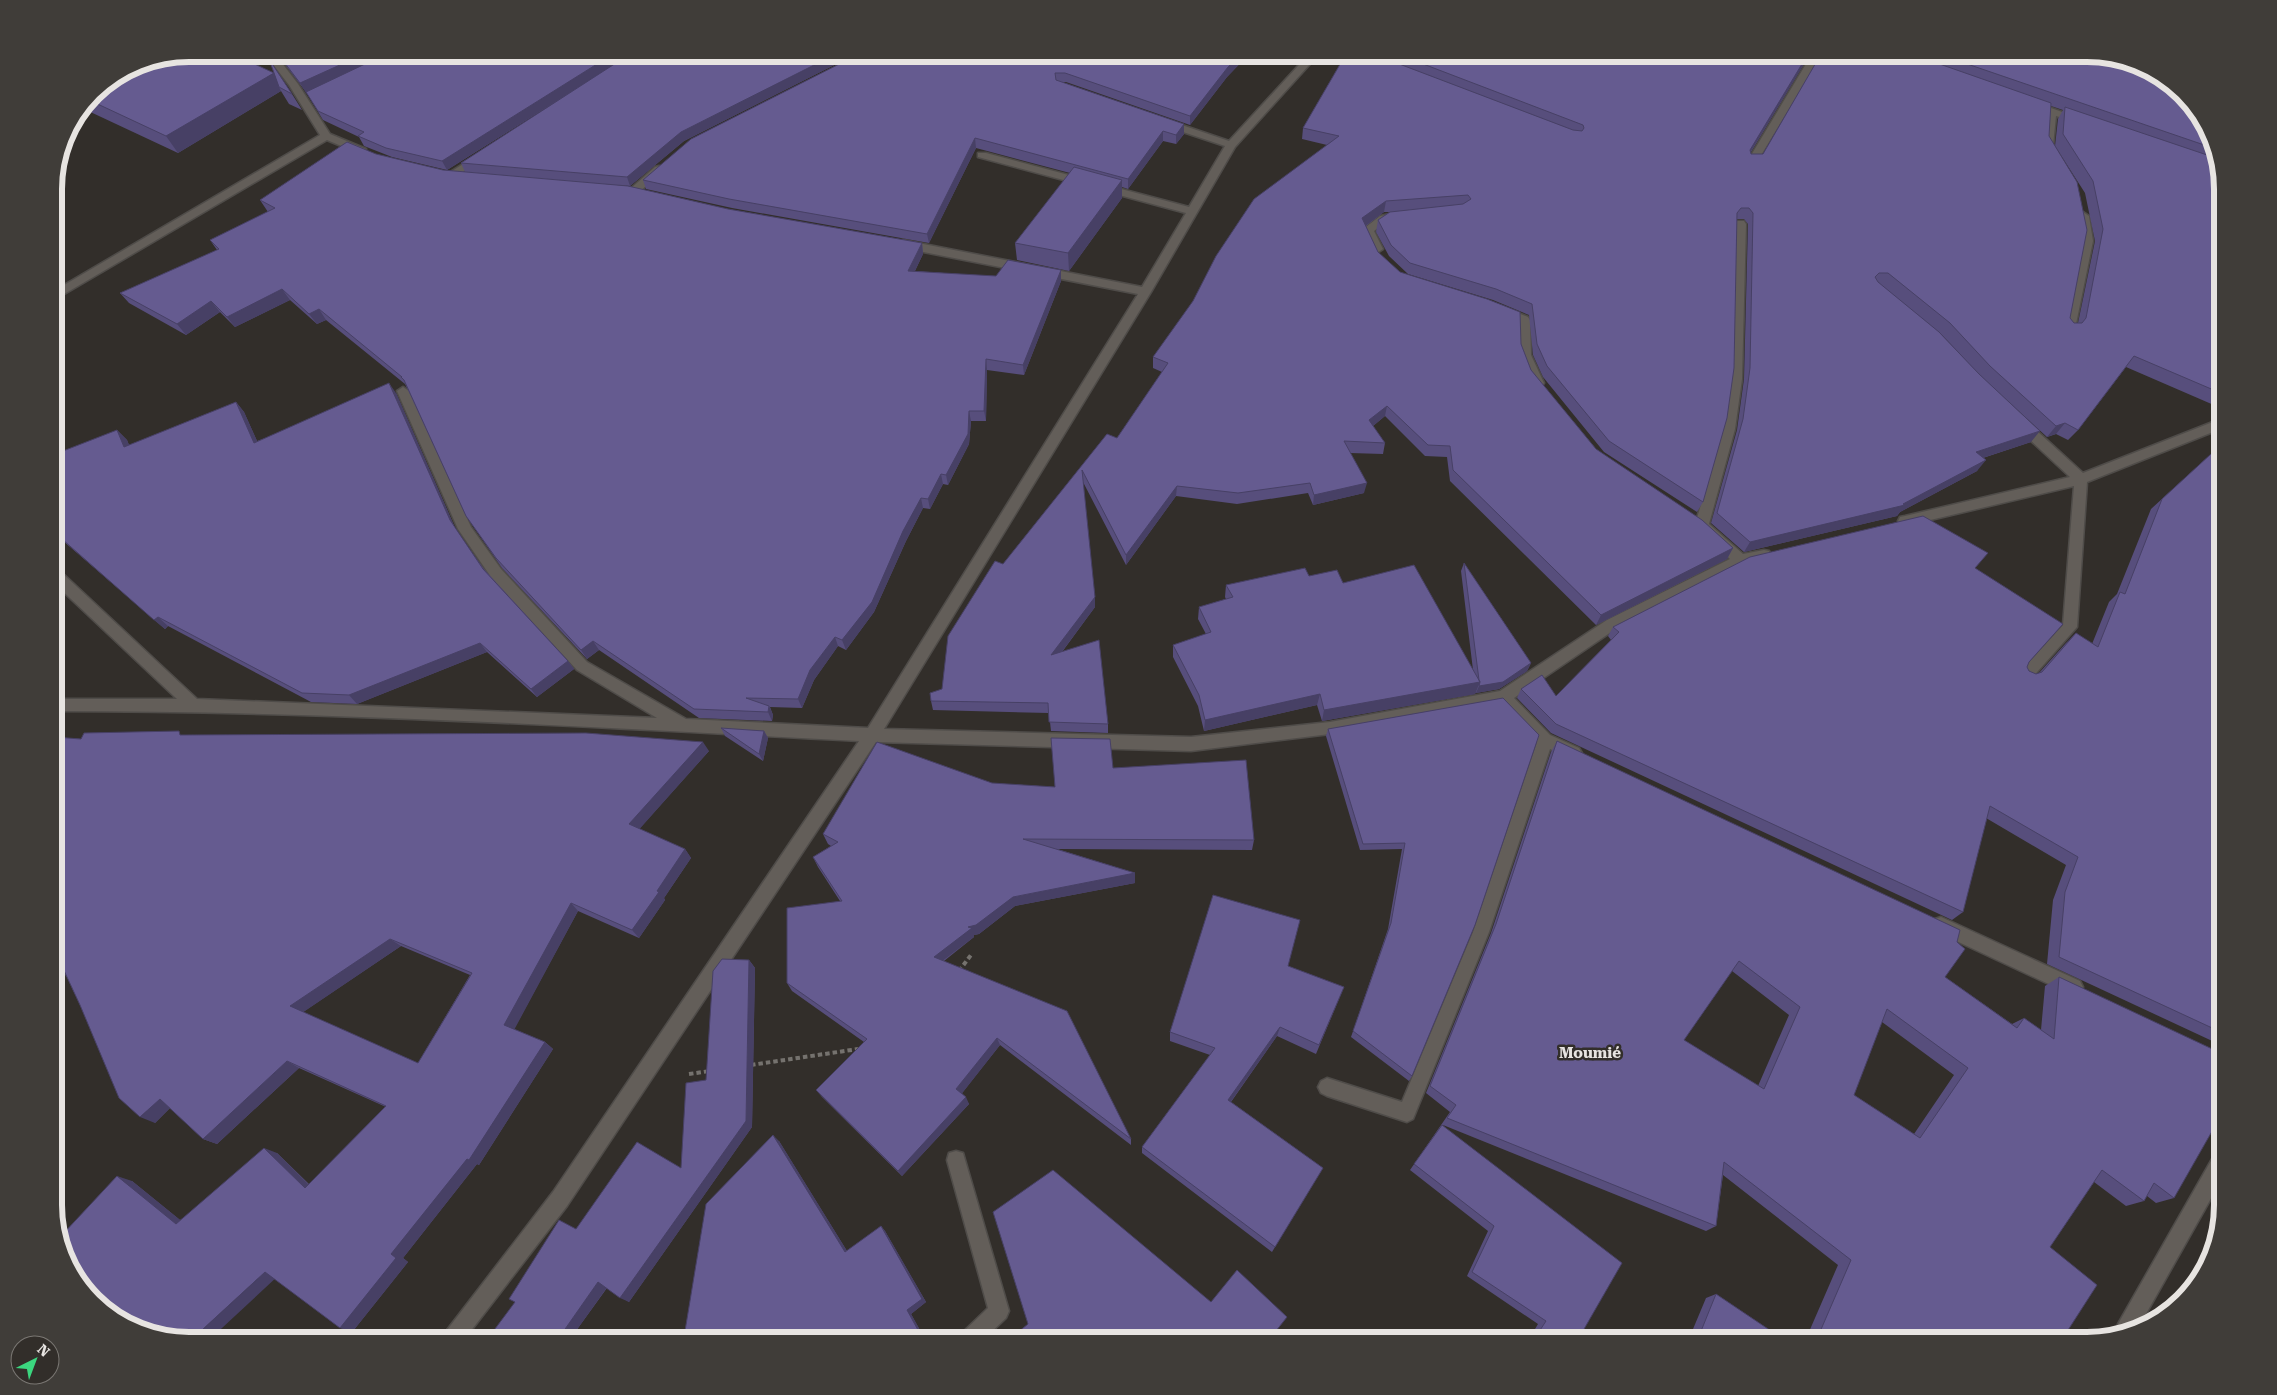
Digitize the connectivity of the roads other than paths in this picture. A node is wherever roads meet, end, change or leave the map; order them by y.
1 (277, 63) edge
2 (1306, 63) edge
3 (1812, 63) edge
4 (2024, 101) edge
5 (2051, 111) junction
6 (1155, 119) edge
7 (2089, 124) edge
8 (326, 136) junction
9 (1231, 145) junction
10 (489, 150) edge
11 (370, 154) edge
12 (982, 155) edge
13 (669, 161) edge
14 (1752, 162) edge
15 (2058, 162) edge
16 (468, 178) edge
17 (651, 196) edge
18 (2079, 201) edge
19 (1192, 211) junction
20 (1403, 216) edge
21 (1740, 224) edge
22 (889, 242) edge
23 (1382, 259) edge
24 (63, 291) edge
25 (1145, 292) junction
26 (1488, 305) edge
27 (2069, 329) edge
28 (403, 391) edge
29 (1547, 395) edge
30 (2013, 416) edge
31 (2214, 427) edge
32 (2081, 479) junction
33 (1688, 514) edge
34 (1892, 524) edge
35 (1702, 525) junction
36 (1778, 551) edge
37 (1740, 560) junction
38 (63, 582) edge
39 (2025, 676) edge
40 (1503, 698) junction
41 (63, 705) edge
42 (194, 705) junction
43 (684, 726) junction
44 (872, 735) junction
45 (1545, 740) junction
46 (1590, 761) edge
47 (1930, 920) edge
48 (2091, 995) edge
49 (1327, 1087) dead end
50 (956, 1160) dead end
51 (2214, 1175) edge
52 (2128, 1325) edge
53 (458, 1332) edge
54 (977, 1332) edge

1 - 8 street
2 - 9 street
3 - 14 street
4 - 5 street
5 - 7 street
5 - 15 street
6 - 9 street
8 - 11 street
8 - 24 street
9 - 19 street
10 - 16 street
12 - 19 street
13 - 17 street
18 - 27 street
19 - 25 street
20 - 23 street
21 - 35 street
22 - 25 street
25 - 44 street
26 - 29 street
28 - 43 street
30 - 32 street
31 - 32 street
32 - 34 street
32 - 39 street
33 - 35 street
35 - 37 street
36 - 37 street
37 - 40 street
38 - 42 street
40 - 44 street
40 - 45 street
41 - 42 street
42 - 43 street
43 - 44 street
44 - 53 street
45 - 46 street
45 - 49 street
47 - 48 street
50 - 54 street
51 - 52 street

